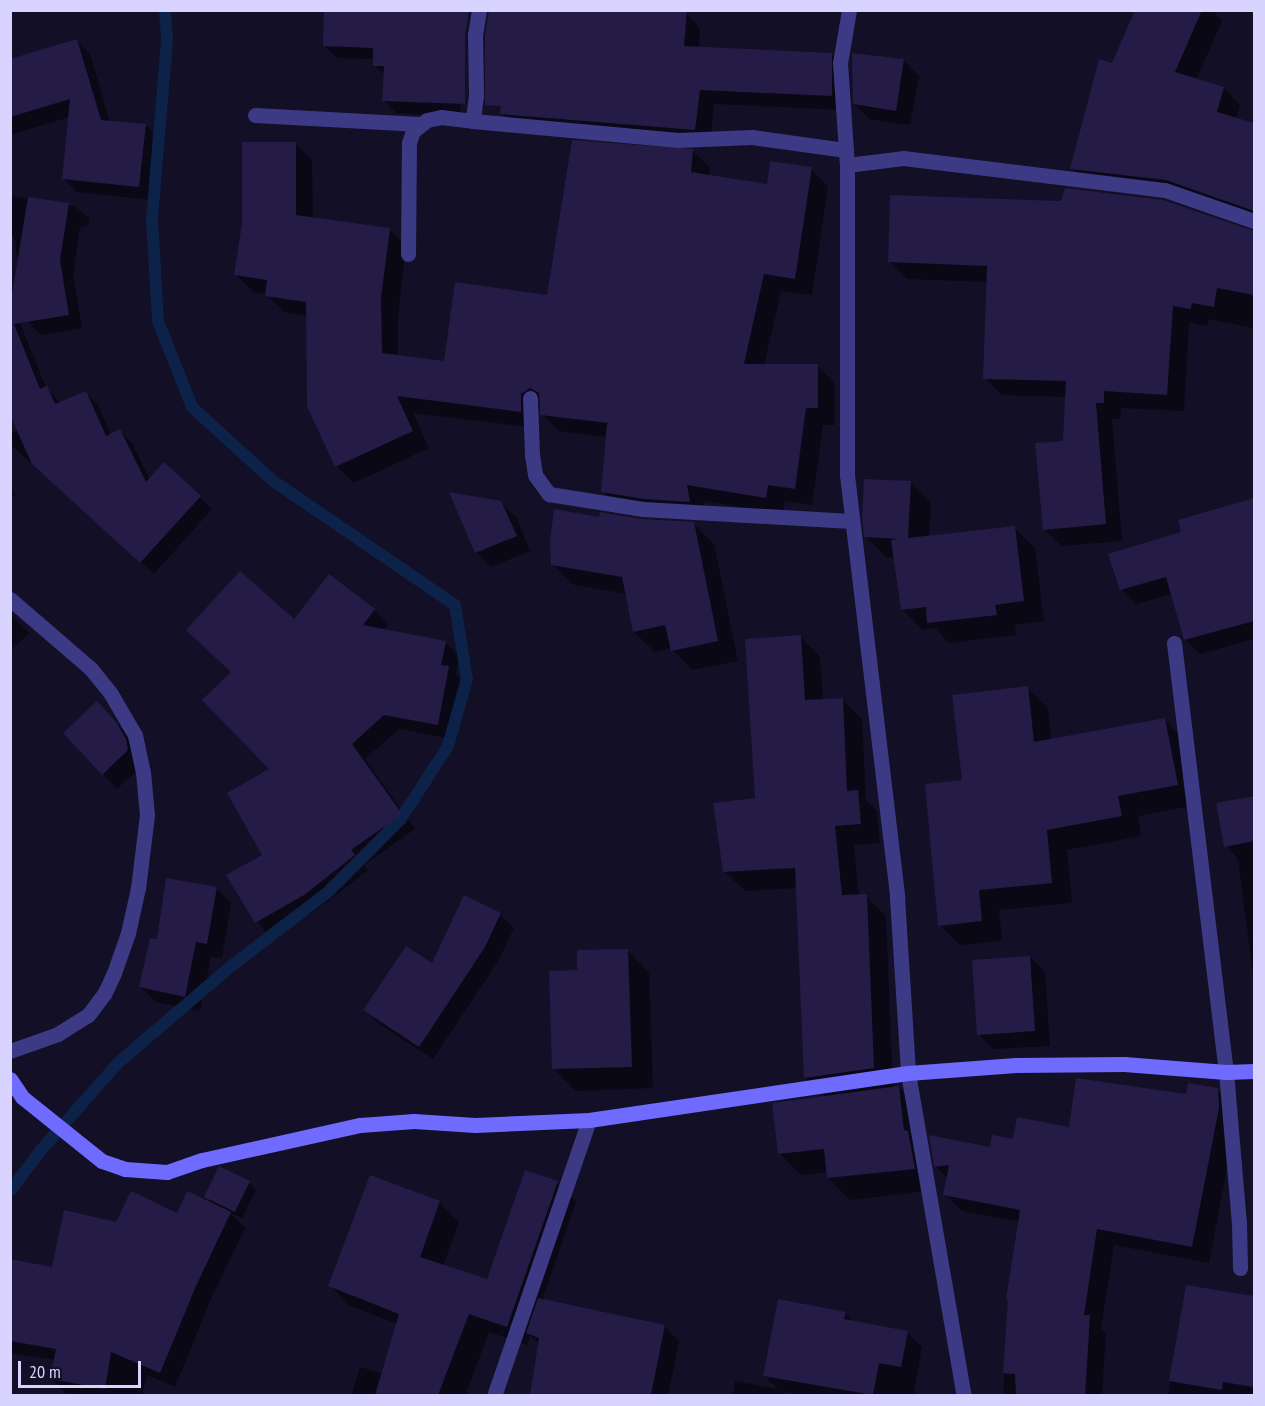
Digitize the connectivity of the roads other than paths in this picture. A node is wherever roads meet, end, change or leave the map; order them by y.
1 (479, 10) edge
2 (849, 10) edge
3 (255, 115) dead end
4 (473, 121) junction
5 (420, 124) junction
6 (847, 157) junction
7 (1254, 221) edge
8 (408, 254) dead end
9 (530, 398) dead end
10 (851, 521) junction
11 (10, 600) edge
12 (1174, 643) dead end
13 (10, 1051) edge
14 (1254, 1071) edge
15 (1226, 1072) junction
16 (908, 1073) junction
17 (10, 1079) edge
18 (589, 1120) junction
19 (1240, 1268) dead end
20 (494, 1395) edge
21 (964, 1395) edge

1 - 4 street
2 - 6 street
3 - 5 street
4 - 5 street
4 - 6 street
5 - 8 street
6 - 7 street
6 - 10 street
9 - 10 street
10 - 16 street
11 - 13 street
12 - 15 street
14 - 15 street
15 - 16 street
15 - 19 street
16 - 18 street
16 - 21 street
17 - 18 street
18 - 20 street

